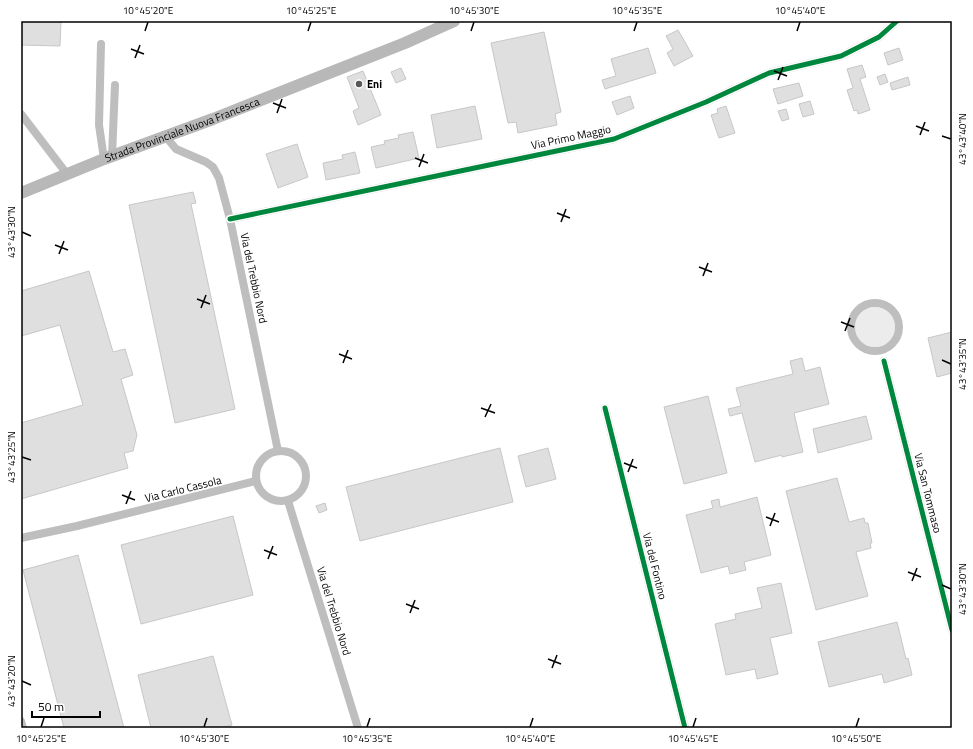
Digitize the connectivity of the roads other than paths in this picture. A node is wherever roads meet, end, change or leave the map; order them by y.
1 (454, 21) edge
2 (897, 21) edge
3 (101, 44) dead end
4 (115, 86) dead end
5 (21, 114) edge
6 (166, 137) junction
7 (108, 158) junction
8 (67, 174) junction
9 (21, 193) edge
10 (230, 219) junction
11 (889, 348) junction
12 (874, 352) junction
13 (884, 361) junction
14 (605, 408) dead end
15 (278, 451) junction
16 (256, 482) junction
17 (288, 501) junction
18 (21, 538) edge
19 (952, 630) edge
20 (21, 721) edge
21 (23, 728) edge
22 (358, 728) edge
23 (684, 728) edge

1 - 6 main road, Strada Provinciale Nuova Francesca
2 - 10 street, Via Primo Maggio
3 - 7 street
4 - 7 street
5 - 8 street
6 - 7 main road, Strada Provinciale Nuova Francesca
6 - 10 street, Via del Trebbio Nord
7 - 8 main road, Strada Provinciale Nuova Francesca
8 - 9 main road, Strada Provinciale Nuova Francesca
10 - 15 street, Via del Trebbio Nord
11 - 12 street
11 - 12 street
11 - 13 street
12 - 13 street
13 - 19 street, Via San Tommaso
14 - 23 street, Via del Fontino
15 - 16 street
15 - 17 street
16 - 17 street
16 - 18 street, Via Carlo Cassola
17 - 22 street, Via del Trebbio Nord
20 - 21 street

